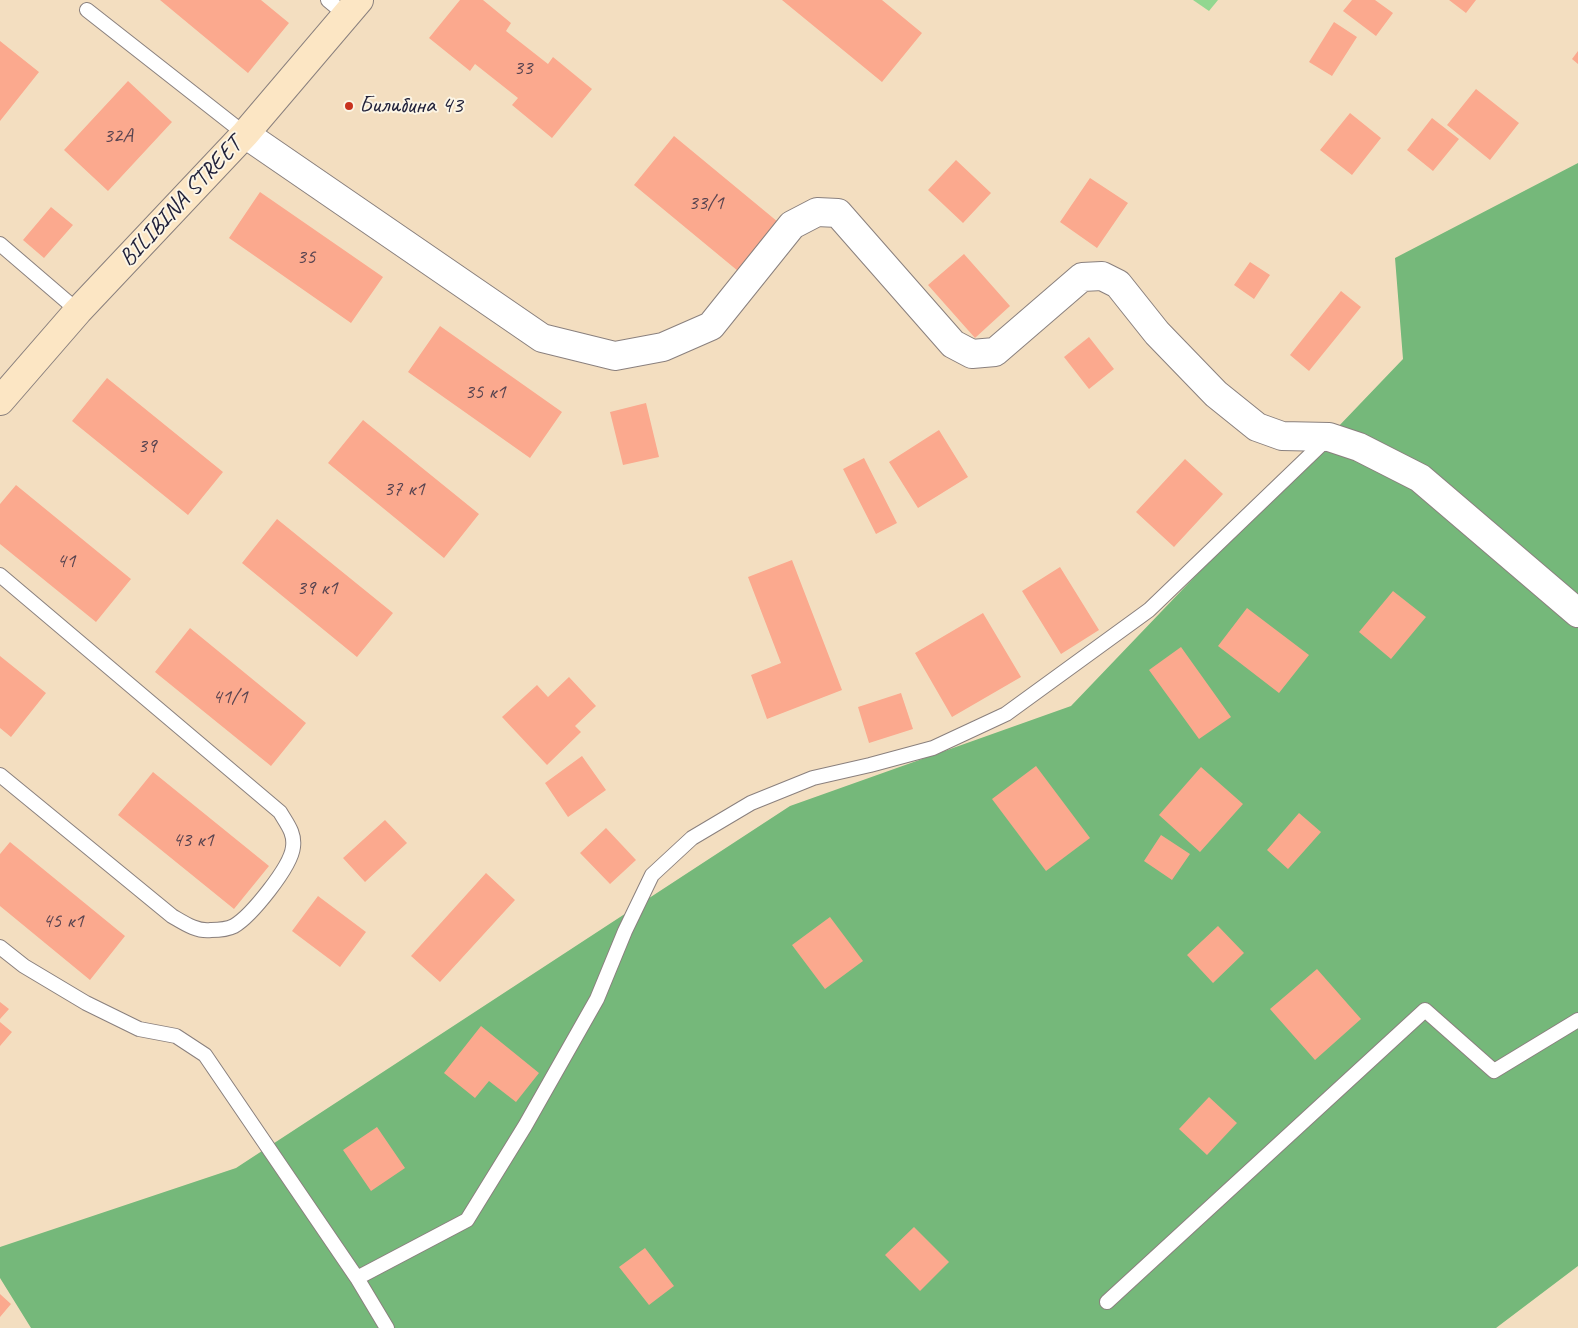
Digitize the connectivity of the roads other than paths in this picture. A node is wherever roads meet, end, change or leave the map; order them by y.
1 (345, 5) edge
2 (88, 10) dead end
3 (245, 134) junction
4 (0, 244) edge
5 (78, 311) junction
6 (0, 401) edge
7 (1329, 437) junction
8 (0, 575) edge
9 (1578, 613) edge
10 (0, 775) edge
11 (0, 947) edge
12 (1578, 1020) edge
13 (357, 1278) junction
14 (1107, 1302) dead end
15 (387, 1328) edge

1 - 3 main road, BILIBINA STREET
2 - 3 lane
3 - 5 main road, BILIBINA STREET
3 - 7 street
4 - 5 lane
5 - 6 main road, BILIBINA STREET
7 - 9 street
7 - 13 lane
8 - 10 lane
11 - 13 lane
12 - 14 lane
13 - 15 lane

